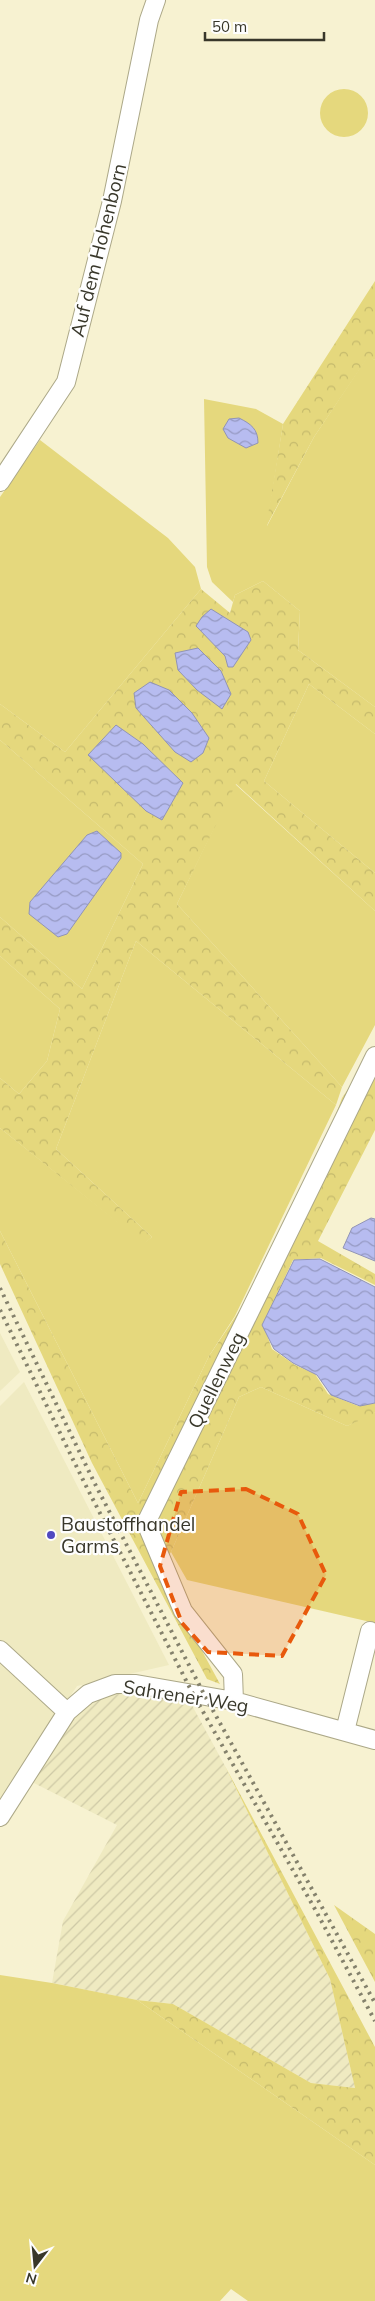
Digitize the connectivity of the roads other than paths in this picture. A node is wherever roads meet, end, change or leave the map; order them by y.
1 (156, 0) edge
2 (0, 482) edge
3 (375, 1056) edge
4 (370, 1632) dead end
5 (0, 1650) edge
6 (234, 1700) junction
7 (66, 1712) junction
8 (345, 1731) junction
9 (375, 1740) edge
10 (0, 1817) edge

1 - 2 street, Auf dem Hohenborn
3 - 6 street, Quellenweg
4 - 8 street
5 - 7 street
6 - 7 street, Sahrener Weg
6 - 8 street, Sahrener Weg
7 - 10 street, Sahrener Weg
8 - 9 street, Sahrener Weg

